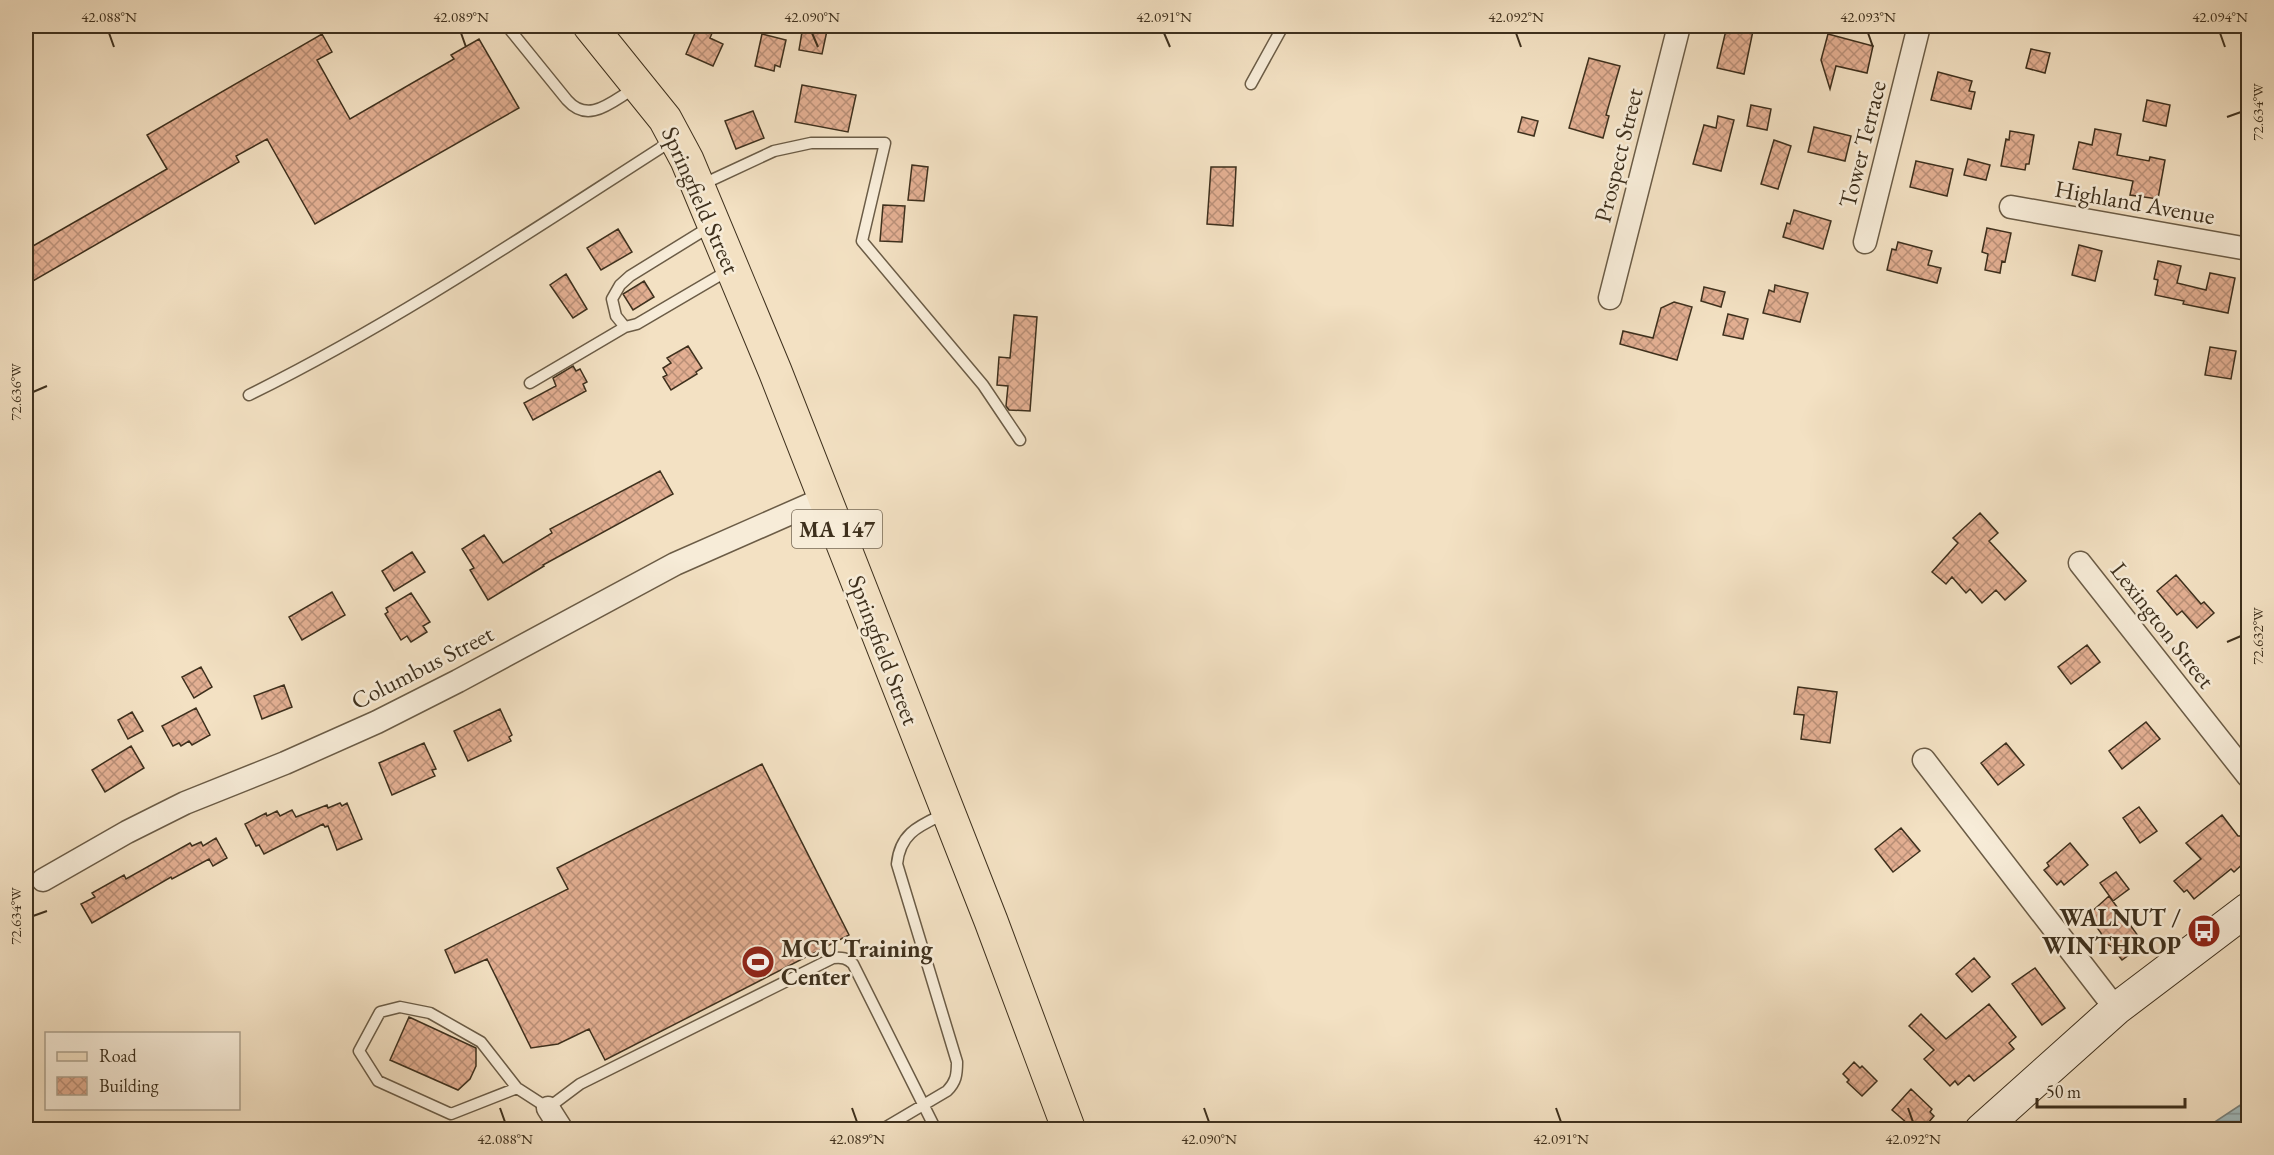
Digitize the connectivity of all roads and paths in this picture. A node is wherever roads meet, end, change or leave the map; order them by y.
1 (507, 26) edge
2 (590, 26) edge
3 (1283, 26) edge
4 (1679, 26) edge
5 (1919, 26) edge
6 (1251, 84) dead end
7 (639, 85) junction
8 (675, 139) junction
9 (698, 186) junction
10 (2011, 207) dead end
11 (714, 224) junction
12 (1865, 242) dead end
13 (2248, 249) edge
14 (732, 268) junction
15 (1610, 298) dead end
16 (625, 327) junction
17 (530, 382) dead end
18 (249, 394) dead end
19 (1020, 440) dead end
20 (825, 498) junction
21 (2080, 563) dead end
22 (1924, 760) dead end
23 (2248, 776) edge
24 (947, 813) junction
25 (43, 880) dead end
26 (2248, 909) edge
27 (2116, 1009) junction
28 (518, 1088) junction
29 (924, 1104) junction
30 (548, 1108) junction
31 (562, 1130) edge
32 (881, 1130) edge
33 (936, 1130) edge
34 (1069, 1130) edge
35 (1982, 1130) edge

1 - 7 lane
2 - 7 main road, Springfield Street / MA 147
3 - 6 lane
4 - 15 street, Prospect Street
5 - 12 street, Tower Terrace
7 - 8 main road, Springfield Street / MA 147
8 - 9 main road, Springfield Street / MA 147
8 - 18 lane
9 - 11 main road, Springfield Street / MA 147
9 - 19 lane
10 - 13 street, Highland Avenue
11 - 14 main road, Springfield Street / MA 147
11 - 16 lane
14 - 16 lane
14 - 20 main road, Springfield Street / MA 147
16 - 17 lane
20 - 24 main road, Springfield Street / MA 147
20 - 25 street, Columbus Street
21 - 23 street, Lexington Street
22 - 27 street
24 - 29 lane
24 - 34 main road, Springfield Street / MA 147
26 - 27 main road
27 - 35 main road
28 - 28 lane
28 - 30 lane
29 - 30 lane
29 - 32 lane
29 - 33 lane
30 - 31 street

